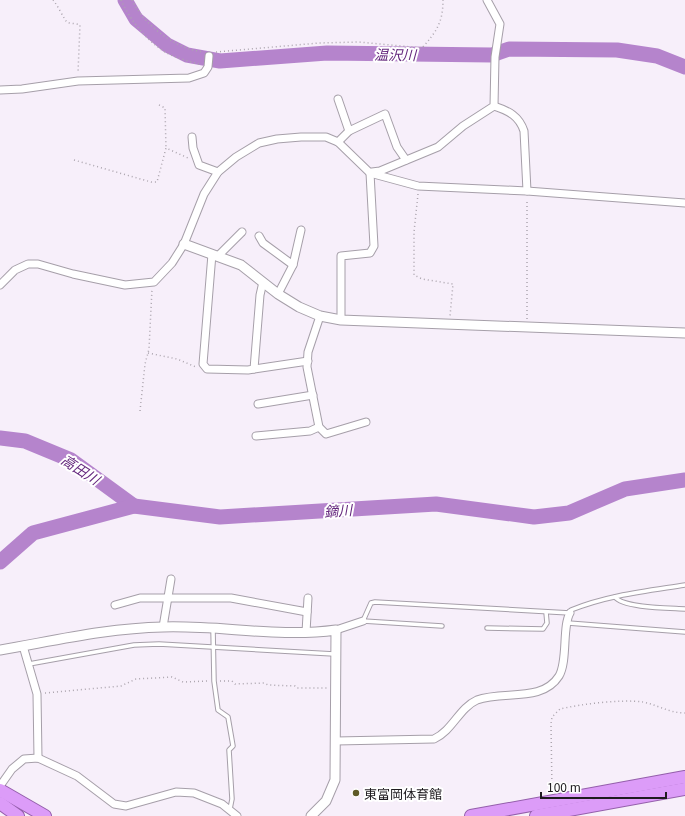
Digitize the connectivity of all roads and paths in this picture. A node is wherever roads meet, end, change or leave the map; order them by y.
1 (53, 0) edge
2 (121, 0) edge
3 (132, 0) edge
4 (443, 0) edge
5 (487, 0) edge
6 (209, 56) dead end
7 (208, 66) junction
8 (78, 80) junction
9 (0, 90) edge
10 (338, 99) dead end
11 (159, 105) dead end
12 (494, 106) junction
13 (349, 131) junction
14 (192, 137) dead end
15 (338, 142) junction
16 (166, 148) junction
17 (74, 160) dead end
18 (406, 160) junction
19 (199, 166) junction
20 (218, 172) junction
21 (370, 173) junction
22 (418, 186) junction
23 (527, 191) junction
24 (685, 203) edge
25 (302, 230) dead end
26 (242, 232) dead end
27 (259, 236) dead end
28 (184, 244) junction
29 (215, 255) junction
30 (293, 265) junction
31 (152, 282) junction
32 (263, 282) junction
33 (0, 285) edge
34 (278, 294) junction
35 (320, 316) junction
36 (341, 320) junction
37 (449, 324) junction
38 (526, 328) junction
39 (685, 333) edge
40 (148, 353) junction
41 (308, 361) junction
42 (207, 369) junction
43 (254, 369) junction
44 (313, 395) junction
45 (258, 404) dead end
46 (140, 411) dead end
47 (366, 422) dead end
48 (319, 427) junction
49 (256, 436) dead end
50 (171, 579) dead end
51 (685, 585) edge
52 (615, 597) junction
53 (169, 598) junction
54 (308, 598) dead end
55 (115, 605) dead end
56 (685, 609) edge
57 (307, 612) junction
58 (546, 612) junction
59 (570, 613) junction
60 (363, 621) junction
61 (568, 623) junction
62 (163, 626) junction
63 (442, 626) dead end
64 (487, 628) dead end
65 (212, 629) junction
66 (336, 630) junction
67 (306, 632) junction
68 (685, 632) edge
69 (23, 646) junction
70 (213, 648) junction
71 (0, 650) edge
72 (336, 654) junction
73 (28, 664) junction
74 (214, 681) junction
75 (335, 688) junction
76 (37, 694) junction
77 (685, 713) edge
78 (336, 740) junction
79 (38, 758) junction
80 (685, 777) edge
81 (0, 786) edge
82 (685, 789) edge
83 (0, 790) edge
84 (554, 802) junction
85 (0, 804) edge
86 (230, 810) junction
87 (18, 816) edge
88 (45, 816) edge
89 (237, 816) edge
90 (311, 816) edge
91 (471, 816) edge
92 (536, 816) edge

1 - 8 path
2 - 7 path
3 - 4 path
5 - 12 street
6 - 7 street
7 - 8 street
8 - 9 street
10 - 13 street
11 - 16 path
12 - 18 street
12 - 23 street
13 - 15 street
13 - 18 street
14 - 19 street
15 - 20 street
15 - 21 street
16 - 17 path
16 - 19 path
18 - 21 street
19 - 20 street
20 - 28 street
21 - 22 street
21 - 36 street
22 - 23 street
22 - 37 path
23 - 24 street
23 - 38 path
25 - 30 street
26 - 29 street
27 - 30 street
28 - 29 street
28 - 31 street
29 - 32 street
29 - 42 street
30 - 34 street
31 - 33 street
31 - 40 path
32 - 34 street
32 - 43 street
34 - 35 street
35 - 36 street
35 - 41 street
36 - 37 street
37 - 38 street
38 - 39 street
40 - 42 path
40 - 46 path
41 - 43 street
41 - 44 street
42 - 43 street
44 - 45 street
44 - 48 street
47 - 48 street
48 - 49 street
50 - 53 street
51 - 52 lane
52 - 56 lane
52 - 59 lane
53 - 55 street
53 - 57 street
53 - 62 street
54 - 57 street
57 - 67 street
58 - 59 lane
58 - 60 lane
58 - 64 lane
59 - 61 street
60 - 63 lane
60 - 66 street
61 - 68 lane
61 - 78 street
62 - 65 street
62 - 69 street
65 - 67 street
65 - 70 lane
66 - 67 street
66 - 72 street
69 - 71 street
69 - 73 street
70 - 72 lane
70 - 73 lane
70 - 74 lane
72 - 75 street
73 - 76 street
74 - 75 path
74 - 76 path
74 - 86 lane
75 - 78 street
76 - 79 street
77 - 84 path
78 - 90 street
79 - 81 street
79 - 86 street
80 - 84 highway
82 - 92 highway
83 - 88 highway
84 - 91 highway
85 - 87 highway
86 - 89 street

